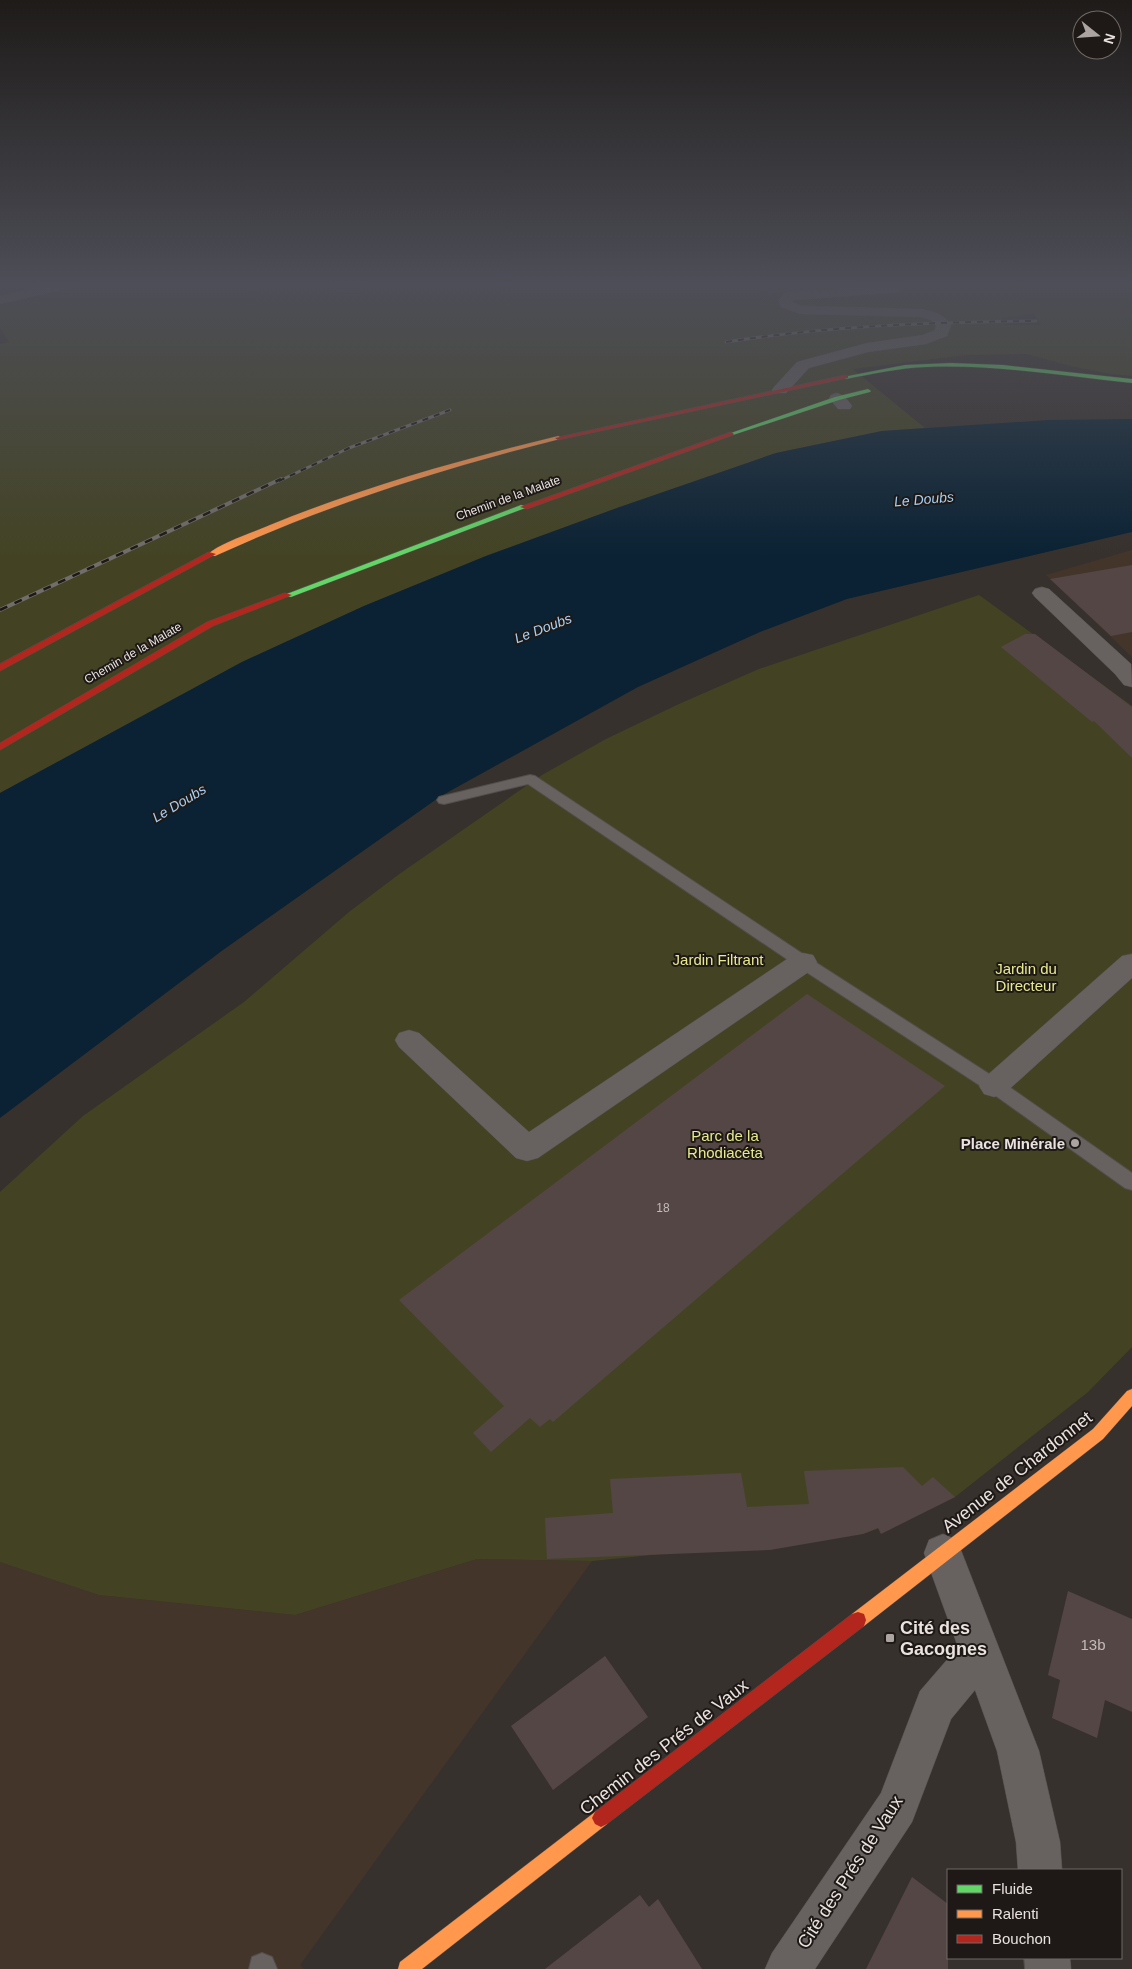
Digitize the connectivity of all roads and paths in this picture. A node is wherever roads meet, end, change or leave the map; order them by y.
1 (795, 374) edge
2 (867, 374) edge
3 (1053, 374) edge
4 (1075, 374) edge
5 (989, 378) dead end
6 (1132, 380) edge
7 (884, 387) dead end
8 (780, 390) junction
9 (1042, 593) dead end
10 (0, 668) edge
11 (1132, 680) edge
12 (0, 747) edge
13 (444, 800) dead end
14 (803, 962) junction
15 (1132, 964) edge
16 (409, 1040) dead end
17 (994, 1086) junction
18 (1132, 1183) edge
19 (1132, 1396) edge
20 (943, 1552) junction
21 (981, 1651) junction
22 (1040, 1869) edge
23 (787, 1967) edge
24 (407, 1969) edge

1 - 8 street
2 - 8 street
3 - 5 street
4 - 6 street
7 - 12 street, Chemin de la Malate
8 - 10 street
9 - 11 street
13 - 14 lane
14 - 16 street
14 - 17 lane
15 - 17 street
17 - 18 lane
19 - 20 street, Avenue de Chardonnet
20 - 21 street
20 - 24 street, Chemin des Prés de Vaux
21 - 22 street
21 - 23 street, Cité des Prés de Vaux

